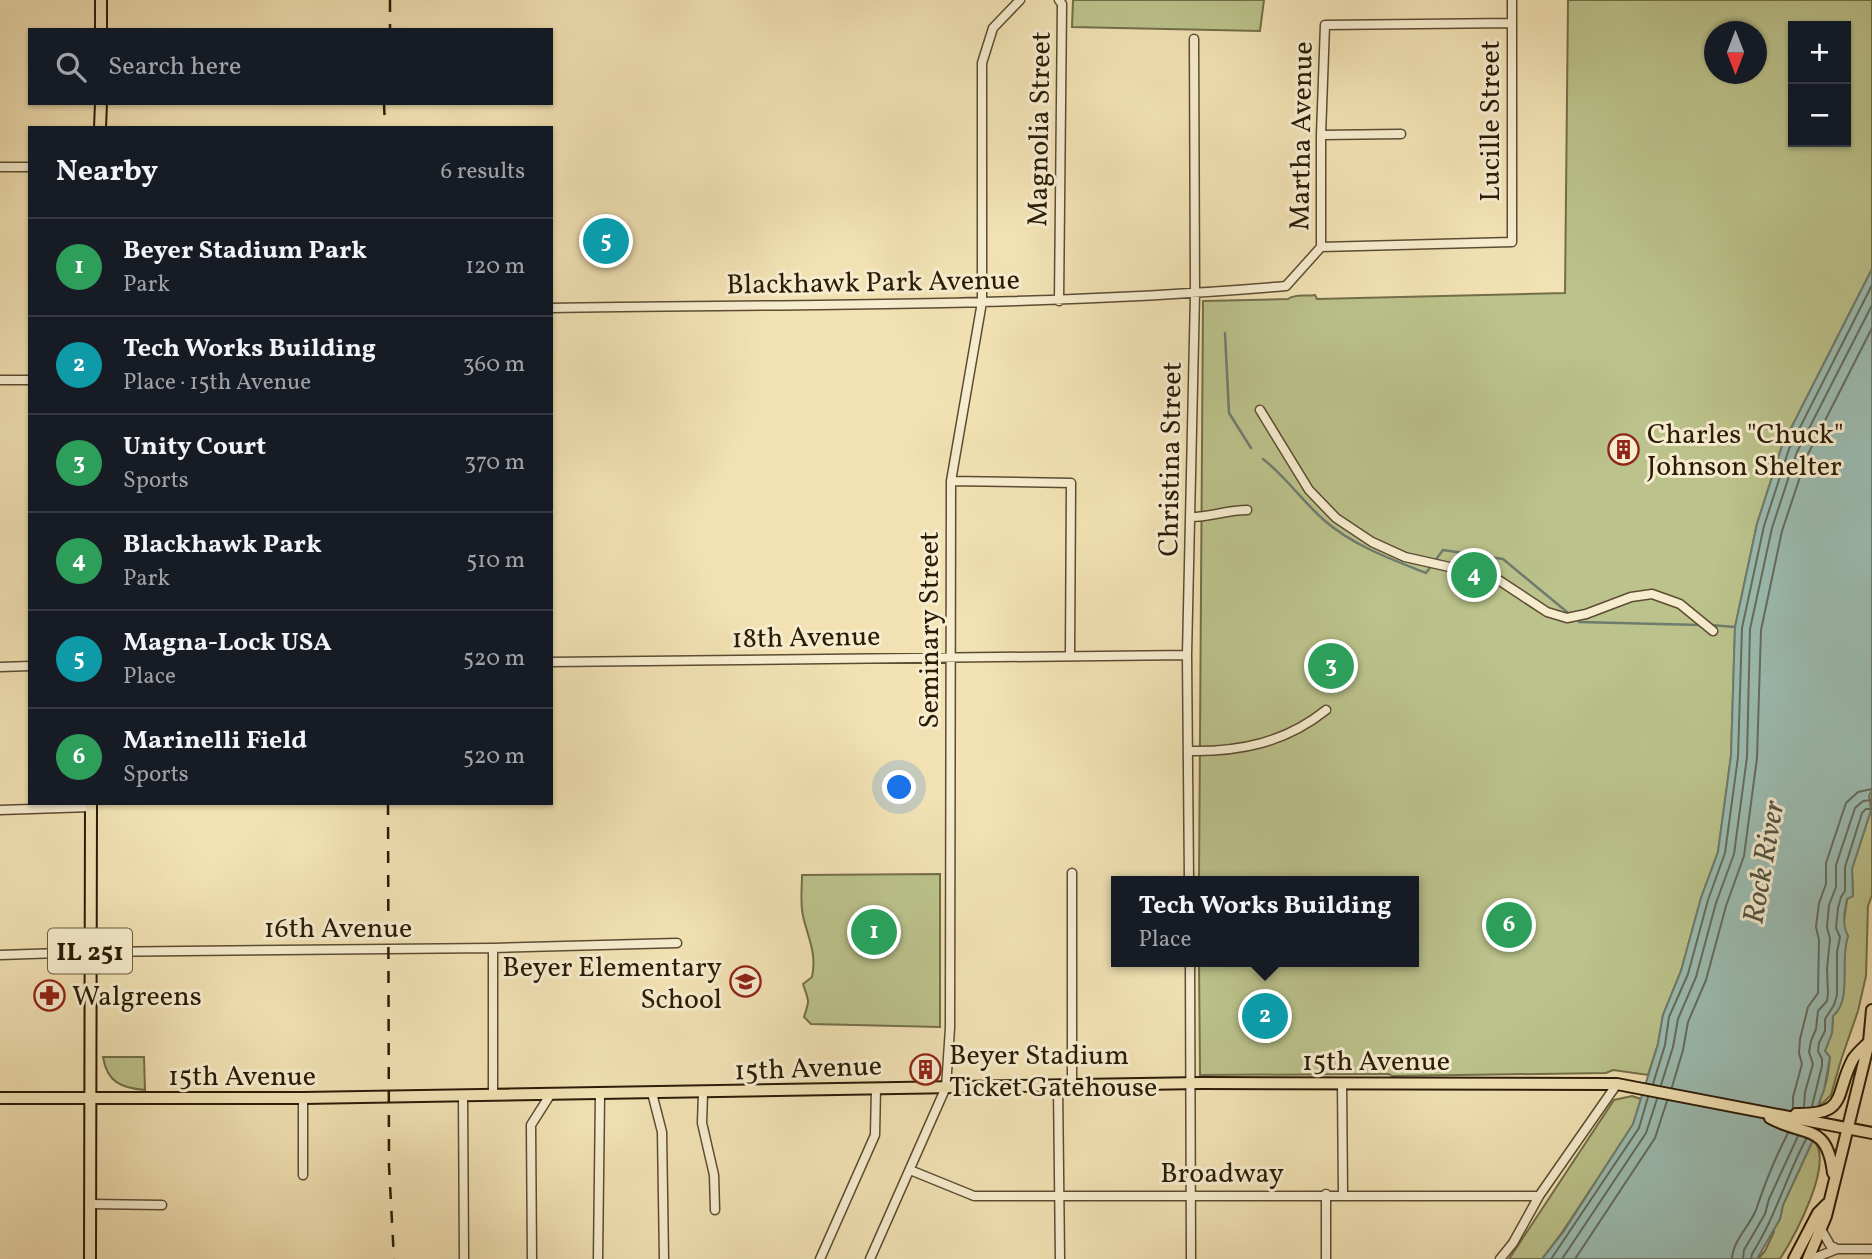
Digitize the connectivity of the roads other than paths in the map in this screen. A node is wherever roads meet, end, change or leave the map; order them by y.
1 (101, 0) edge
2 (1020, 0) edge
3 (1059, 0) edge
4 (1512, 0) edge
5 (1512, 23) junction
6 (101, 28) edge
7 (1194, 39) dead end
8 (101, 105) edge
9 (100, 126) edge
10 (1401, 134) dead end
11 (1321, 135) junction
12 (0, 167) edge
13 (28, 167) edge
14 (1321, 247) junction
15 (1195, 294) junction
16 (982, 302) junction
17 (1059, 302) junction
18 (553, 308) edge
19 (0, 380) edge
20 (28, 380) edge
21 (1260, 410) dead end
22 (951, 481) junction
23 (1247, 510) dead end
24 (1191, 517) junction
25 (1713, 631) dead end
26 (1188, 655) junction
27 (1069, 656) junction
28 (951, 657) junction
29 (553, 662) edge
30 (28, 666) edge
31 (0, 667) edge
32 (1326, 710) dead end
33 (1188, 751) junction
34 (91, 805) edge
35 (0, 810) edge
36 (1072, 873) dead end
37 (1189, 876) edge
38 (677, 943) dead end
39 (492, 948) junction
40 (90, 952) junction
41 (0, 955) edge
42 (1190, 967) edge
43 (1872, 1010) edge
44 (1871, 1040) edge
45 (1191, 1083) junction
46 (1342, 1083) junction
47 (1618, 1084) junction
48 (1058, 1086) junction
49 (1072, 1086) junction
50 (946, 1087) junction
51 (876, 1088) junction
52 (652, 1093) junction
53 (703, 1093) junction
54 (600, 1094) junction
55 (463, 1095) junction
56 (493, 1095) junction
57 (550, 1095) junction
58 (0, 1098) edge
59 (303, 1098) junction
60 (89, 1099) junction
61 (1759, 1111) junction
62 (1775, 1115) junction
63 (1847, 1130) junction
64 (1872, 1133) edge
65 (910, 1170) junction
66 (303, 1175) dead end
67 (1833, 1185) junction
68 (1190, 1194) junction
69 (1326, 1194) junction
70 (1343, 1194) junction
71 (1059, 1196) junction
72 (1539, 1196) junction
73 (90, 1204) junction
74 (1828, 1204) junction
75 (162, 1205) dead end
76 (715, 1210) dead end
77 (1822, 1231) junction
78 (1837, 1249) junction
79 (1872, 1249) edge
80 (90, 1259) edge
81 (464, 1259) edge
82 (533, 1259) edge
83 (598, 1259) edge
84 (664, 1259) edge
85 (820, 1259) edge
86 (870, 1259) edge
87 (1060, 1259) edge
88 (1191, 1259) edge
89 (1326, 1259) edge
90 (1500, 1259) edge
91 (1794, 1259) edge
92 (1810, 1259) edge

1 - 6 main road
2 - 16 street, Seminary Street
3 - 17 street, Magnolia Street
4 - 5 street, Lucille Street
5 - 11 street, Martha Avenue
5 - 14 street, Lucille Street
7 - 15 street, Christina Street
8 - 9 main road
10 - 11 street
11 - 14 street, Martha Avenue
12 - 13 street
14 - 15 street, Blackhawk Park Avenue
15 - 17 street, Blackhawk Park Avenue
15 - 24 street, Christina Street
16 - 17 street, Blackhawk Park Avenue
16 - 18 street, Blackhawk Park Avenue
16 - 22 street, Seminary Street
19 - 20 street
21 - 25 street
22 - 27 street
22 - 28 street, Seminary Street
23 - 24 street
24 - 26 street, Christina Street
26 - 27 street, 18th Avenue
26 - 33 street, Christina Street
27 - 28 street, 18th Avenue
28 - 29 street, 18th Avenue
28 - 50 street, Seminary Street
30 - 31 street
32 - 33 street
33 - 37 street, Christina Street
34 - 35 street
34 - 40 main road, IL 251
36 - 49 street
38 - 39 street, 16th Avenue
39 - 40 street, 16th Avenue
39 - 56 street
40 - 41 street, 16th Avenue
40 - 60 main road, IL 251
42 - 45 street
43 - 44 main road
44 - 62 main road
44 - 63 main road
45 - 46 main road, 15th Avenue
45 - 49 main road, 15th Avenue
45 - 68 street
46 - 47 main road, 15th Avenue
46 - 70 street
47 - 61 main road, 15th Avenue
47 - 72 street
48 - 49 main road, 15th Avenue
48 - 50 main road, 15th Avenue
48 - 71 street
50 - 51 main road, 15th Avenue
50 - 65 street, Seminary Street
51 - 53 main road, 15th Avenue
51 - 85 street
52 - 53 main road, 15th Avenue
52 - 54 main road, 15th Avenue
52 - 84 street
53 - 76 street
54 - 57 main road, 15th Avenue
54 - 83 street
55 - 56 main road, 15th Avenue
55 - 59 main road, 15th Avenue
55 - 81 street
56 - 57 main road, 15th Avenue
57 - 82 street
58 - 60 main road, 15th Avenue
59 - 60 main road, 15th Avenue
59 - 66 street
60 - 73 main road, IL 251
61 - 62 main road, 15th Avenue
61 - 67 main road
62 - 63 main road, 15th Avenue
63 - 64 main road, 15th Avenue
63 - 67 main road
65 - 71 street, Broadway
65 - 86 street, Seminary Street
67 - 74 main road
68 - 69 street, Broadway
68 - 71 street, Broadway
68 - 88 street
69 - 70 street, Broadway
69 - 89 street
70 - 72 street, Broadway
71 - 87 street
72 - 90 street
73 - 75 street
73 - 80 main road, IL 251
74 - 77 main road
74 - 91 main road
77 - 78 street
77 - 92 main road
78 - 79 street
78 - 92 street

